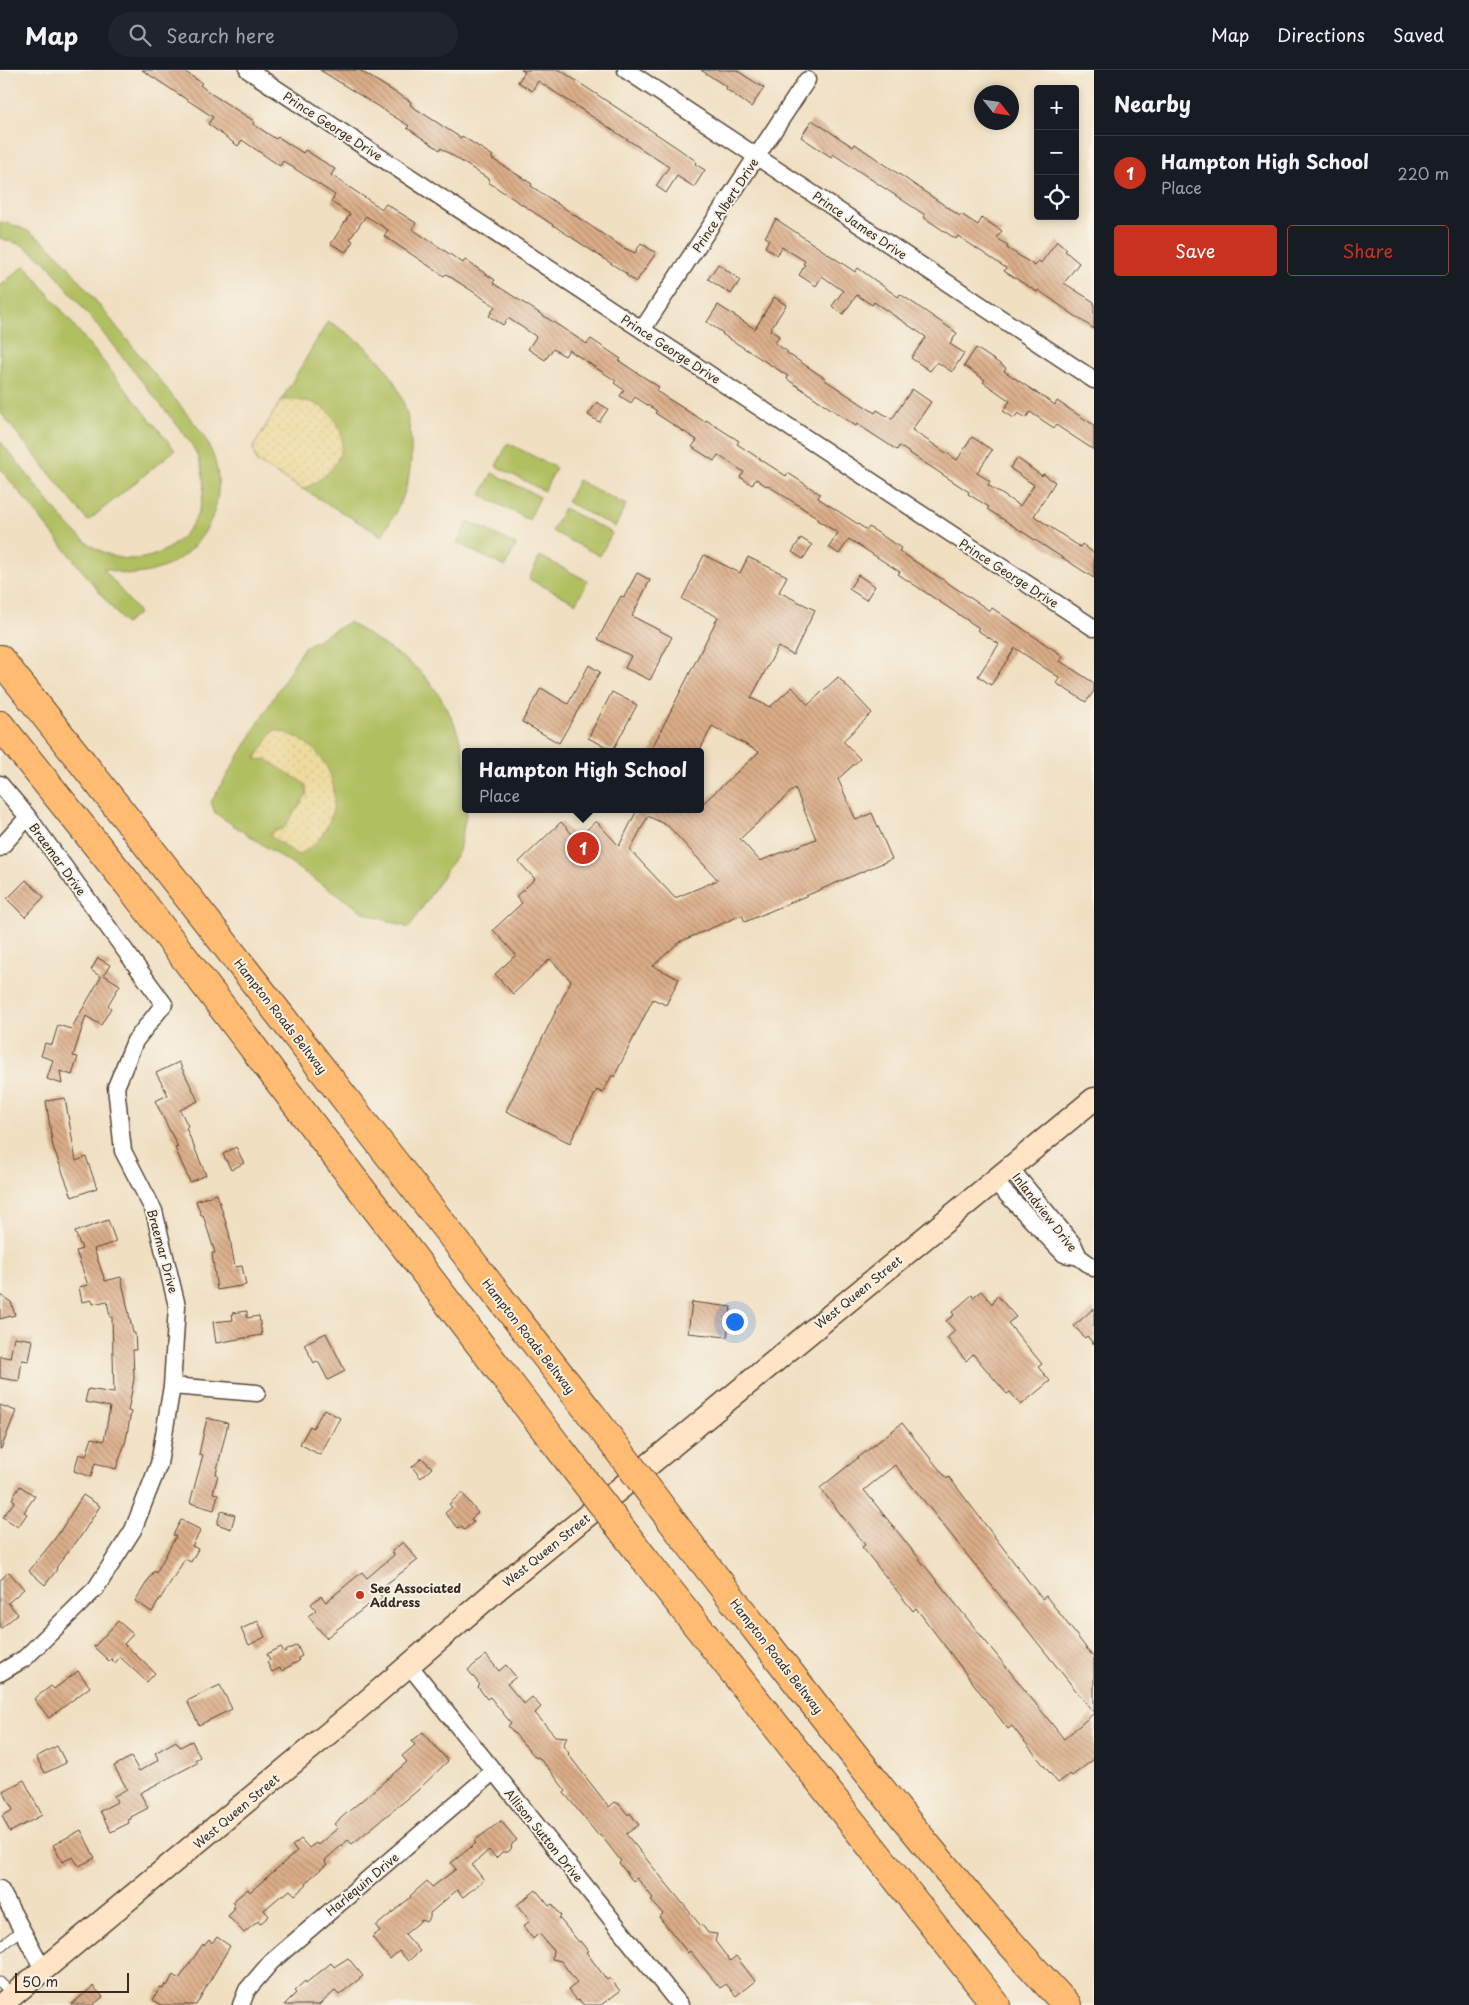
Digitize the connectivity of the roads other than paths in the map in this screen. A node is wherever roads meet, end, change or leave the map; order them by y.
1 (248, 70) edge
2 (626, 70) edge
3 (807, 80) dead end
4 (757, 156) junction
5 (642, 330) junction
6 (1094, 380) edge
7 (1094, 628) edge
8 (0, 659) edge
9 (0, 725) edge
10 (0, 784) edge
11 (28, 817) junction
12 (0, 848) edge
13 (1094, 1099) edge
14 (1002, 1174) junction
15 (1094, 1268) edge
16 (172, 1386) junction
17 (257, 1393) dead end
18 (409, 1665) junction
19 (0, 1673) edge
20 (494, 1771) junction
21 (0, 1889) edge
22 (22, 1929) junction
23 (0, 1948) edge
24 (43, 1969) junction
25 (9, 1997) edge
26 (241, 2005) edge
27 (680, 2005) edge
28 (996, 2005) edge
29 (1067, 2005) edge

1 - 5 street, Prince George Drive
2 - 4 street, Prince James Drive
3 - 4 street, Prince Albert Drive
4 - 5 street, Prince Albert Drive
4 - 6 street, Prince James Drive
5 - 7 street, Prince George Drive
8 - 29 highway, Hampton Roads Beltway, bridge
9 - 28 highway, bridge
10 - 11 street, Braemar Drive
11 - 12 street
11 - 16 street, Braemar Drive
13 - 14 main road, West Queen Street
14 - 15 street, Inlandview Drive
14 - 18 main road, West Queen Street
16 - 17 street
16 - 19 street, Braemar Drive
18 - 20 street, Allison Sutton Drive
18 - 24 main road, West Queen Street
20 - 26 street, Harlequin Drive
20 - 27 street, Allison Sutton Drive
21 - 22 street
22 - 23 lane
22 - 24 street
24 - 25 main road, West Queen Street

